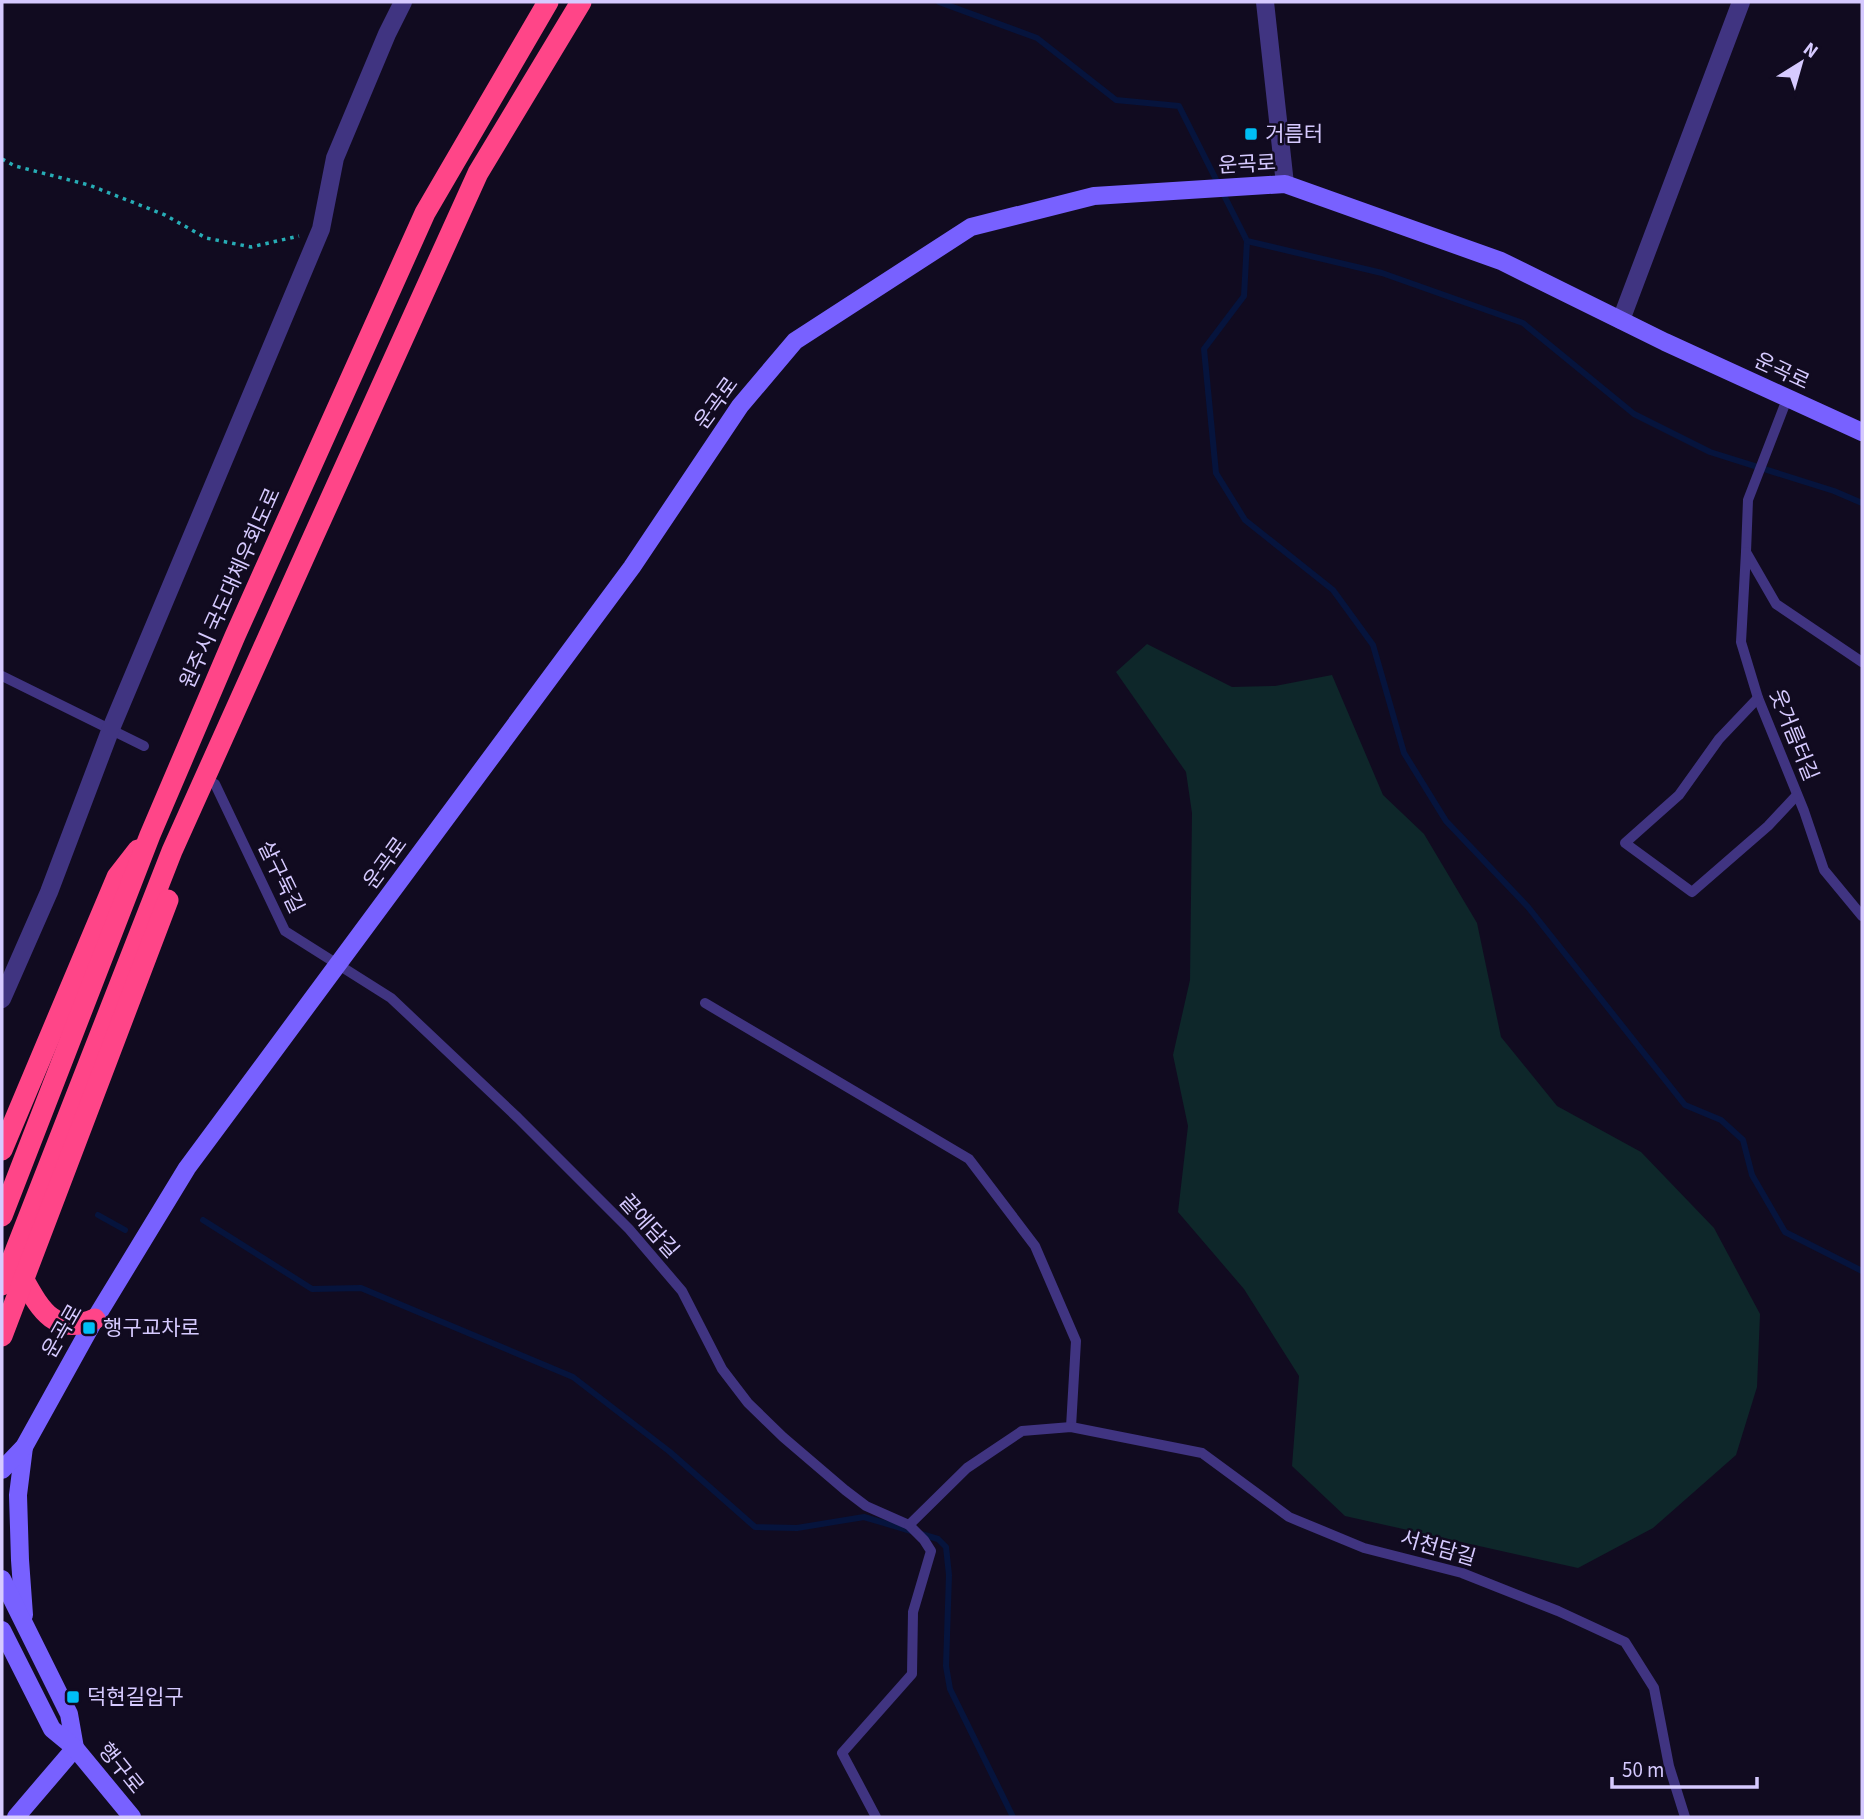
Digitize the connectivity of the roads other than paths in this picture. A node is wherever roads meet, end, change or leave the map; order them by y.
1 (403, 2) edge
2 (548, 2) edge
3 (581, 2) edge
4 (1265, 2) edge
5 (1741, 2) edge
6 (1276, 185) junction
7 (1621, 320) junction
8 (1787, 399) junction
9 (1862, 432) edge
10 (1746, 552) junction
11 (1862, 662) edge
12 (2, 676) edge
13 (1758, 698) junction
14 (110, 731) junction
15 (144, 746) dead end
16 (215, 784) dead end
17 (1797, 795) junction
18 (150, 835) junction
19 (172, 851) junction
20 (1862, 916) edge
21 (338, 965) junction
22 (2, 999) edge
23 (705, 1003) dead end
24 (2, 1150) edge
25 (2, 1216) edge
26 (24, 1280) junction
27 (2, 1285) edge
28 (95, 1319) junction
29 (2, 1336) edge
30 (1071, 1427) junction
31 (24, 1447) junction
32 (2, 1458) edge
33 (2, 1470) edge
34 (911, 1527) junction
35 (2, 1579) edge
36 (25, 1624) junction
37 (2, 1630) edge
38 (75, 1748) junction
39 (16, 1817) edge
40 (132, 1817) edge
41 (876, 1817) edge
42 (1685, 1817) edge

1 - 14 street
2 - 18 highway, 원주시 국도대체우회도로
3 - 19 highway
4 - 6 street
5 - 7 street
6 - 7 street, 운곡로
6 - 21 street, 운곡로
7 - 8 street, 운곡로
8 - 9 street, 운곡로
8 - 10 lane, 웃거름터길
10 - 11 lane
10 - 13 lane, 웃거름터길
12 - 14 lane
13 - 17 lane, 웃거름터길
13 - 17 lane
14 - 15 lane
14 - 22 street
16 - 21 lane, 살구둑길
17 - 20 lane, 웃거름터길
18 - 24 highway
18 - 25 highway, 원주시 국도대체우회도로
19 - 26 highway
19 - 27 highway
21 - 28 street, 운곡로
21 - 34 lane, 끝에담길
23 - 30 lane
26 - 28 highway
26 - 29 highway
28 - 31 street, 운곡로
30 - 34 lane
30 - 42 lane, 서천담길
31 - 32 street
31 - 33 street
31 - 36 street
34 - 41 lane, 끝에담길
35 - 36 street
36 - 38 street
37 - 38 street, 행구로
38 - 39 street
38 - 40 street, 행구로

